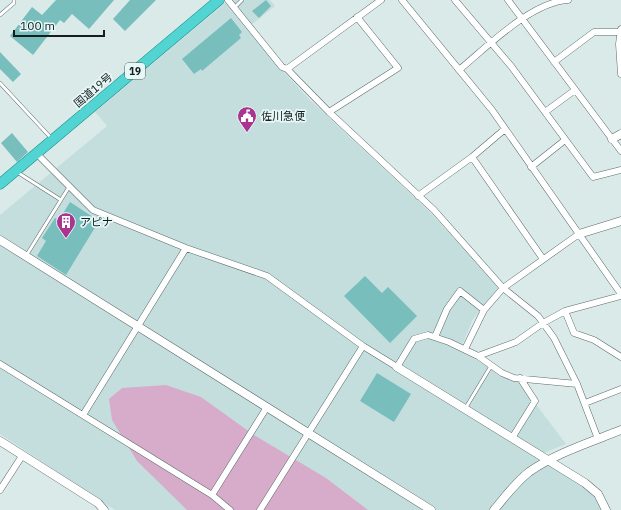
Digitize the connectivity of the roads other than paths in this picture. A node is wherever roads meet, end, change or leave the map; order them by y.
1 (14, 0) edge
2 (228, 0) edge
3 (242, 0) edge
4 (381, 0) edge
5 (402, 0) edge
6 (455, 0) edge
7 (508, 0) edge
8 (568, 0) edge
9 (217, 1) edge
10 (234, 8) junction
11 (0, 15) edge
12 (357, 17) junction
13 (522, 18) junction
14 (621, 30) edge
15 (491, 44) junction
16 (554, 62) junction
17 (287, 69) junction
18 (459, 70) junction
19 (621, 74) edge
20 (0, 83) edge
21 (575, 90) junction
22 (329, 112) junction
23 (545, 112) junction
24 (505, 129) junction
25 (621, 134) edge
26 (612, 138) junction
27 (52, 140) junction
28 (566, 140) junction
29 (621, 151) edge
30 (36, 154) junction
31 (472, 157) junction
32 (531, 167) junction
33 (621, 170) edge
34 (15, 171) junction
35 (0, 184) edge
36 (69, 187) junction
37 (418, 196) junction
38 (61, 200) junction
39 (621, 221) edge
40 (579, 234) junction
41 (0, 240) edge
42 (186, 248) junction
43 (26, 256) junction
44 (543, 259) junction
45 (503, 288) junction
46 (621, 295) edge
47 (484, 310) junction
48 (565, 311) junction
49 (543, 323) junction
50 (138, 327) junction
51 (435, 338) junction
52 (363, 346) junction
53 (465, 349) junction
54 (478, 356) junction
55 (621, 357) edge
56 (0, 364) edge
57 (491, 365) junction
58 (397, 367) junction
59 (520, 378) junction
60 (577, 384) junction
61 (621, 389) edge
62 (585, 403) junction
63 (267, 407) junction
64 (465, 409) junction
65 (83, 415) junction
66 (621, 430) edge
67 (308, 433) junction
68 (512, 438) junction
69 (598, 440) junction
70 (0, 441) edge
71 (22, 456) junction
72 (549, 461) junction
73 (0, 490) edge
74 (212, 495) junction
75 (104, 510) edge
76 (230, 510) edge
77 (260, 510) edge
78 (431, 510) edge
79 (494, 510) edge
80 (606, 510) edge

1 - 11 lane
2 - 10 street
3 - 10 lane
4 - 12 street
5 - 18 street
6 - 15 street
7 - 13 street
8 - 13 street
9 - 27 highway, 国道19号 / 19
10 - 17 street
12 - 17 street
12 - 22 street
13 - 15 street
13 - 16 street
14 - 16 street
14 - 19 street
15 - 18 street
15 - 23 street
16 - 21 street
17 - 22 street
18 - 24 street
20 - 27 lane
21 - 23 street
21 - 26 street
22 - 37 street
23 - 28 street
24 - 31 street
24 - 32 street
25 - 26 street
26 - 29 street
27 - 30 highway, 国道19号 / 19
28 - 32 street
28 - 33 street
30 - 34 highway, 国道19号 / 19
30 - 36 street
31 - 37 street
31 - 44 street
32 - 40 street
34 - 35 highway, 国道19号 / 19
34 - 38 lane
36 - 38 lane
36 - 42 street
37 - 45 street
38 - 43 lane
39 - 40 street
40 - 44 street
40 - 46 street
41 - 43 street
42 - 50 street
42 - 52 street
43 - 50 street
44 - 45 street
45 - 47 street
45 - 49 street
46 - 48 street
47 - 51 street
47 - 53 street
48 - 49 street
48 - 55 street
49 - 54 street
49 - 60 street
50 - 63 street
50 - 65 street
51 - 53 street
51 - 58 street
52 - 58 street
52 - 67 street
53 - 54 street
54 - 57 street
56 - 65 street
57 - 59 street
57 - 64 lane
58 - 64 street
59 - 60 street
59 - 68 street
60 - 62 street
61 - 62 street
62 - 69 street
63 - 67 street
63 - 74 street
64 - 68 street
65 - 74 street
66 - 69 street
67 - 77 street
67 - 78 street
68 - 72 street
69 - 72 street
70 - 71 street
71 - 73 street
71 - 75 street
72 - 79 street
72 - 80 street
74 - 76 street

